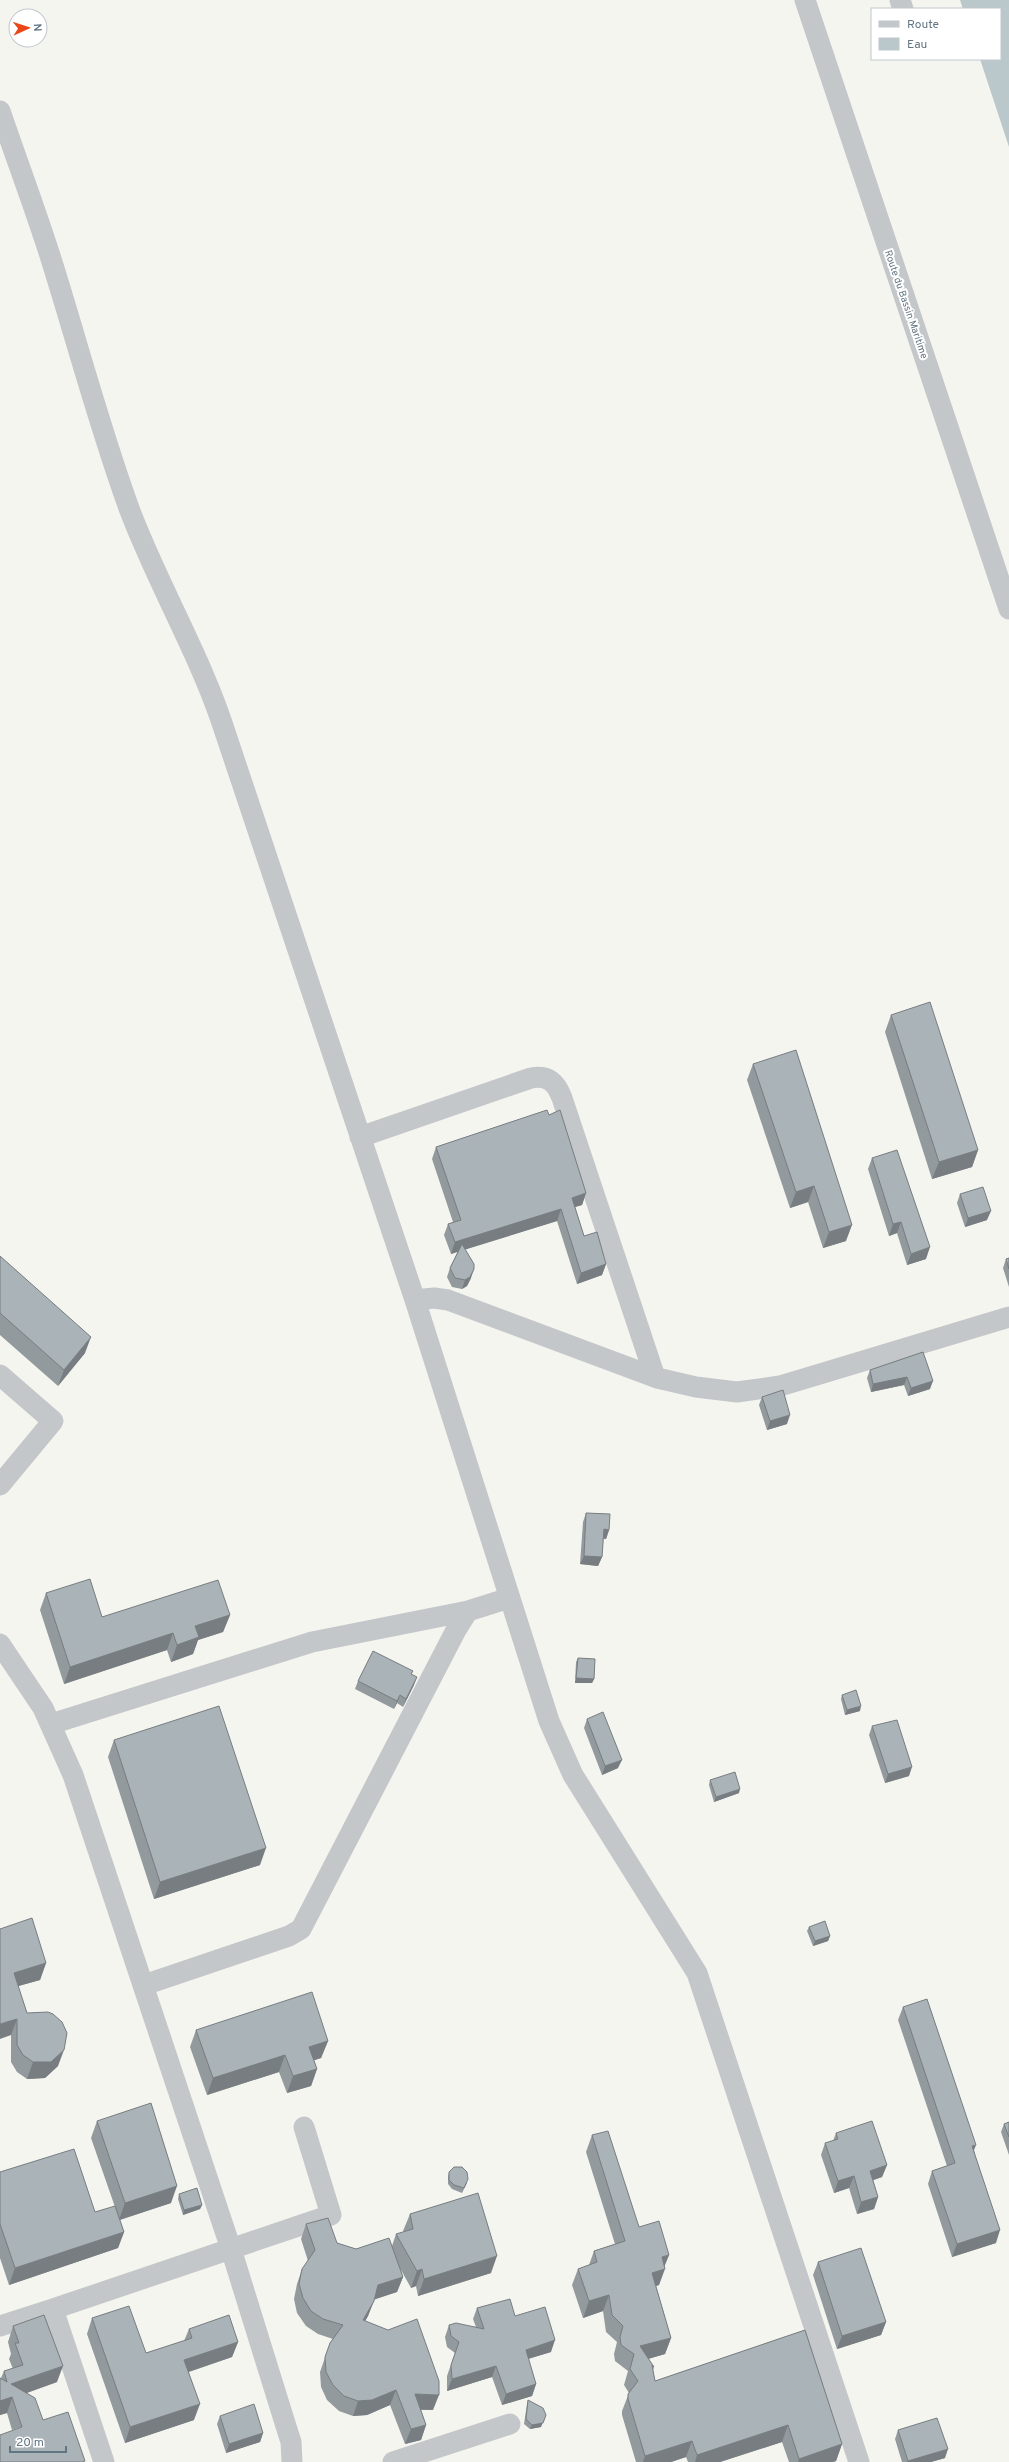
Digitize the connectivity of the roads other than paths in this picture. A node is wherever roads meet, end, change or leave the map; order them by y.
1 (805, 0) edge
2 (0, 111) edge
3 (1009, 608) edge
4 (360, 1137) junction
5 (415, 1300) junction
6 (1009, 1317) edge
7 (0, 1375) edge
8 (654, 1377) junction
9 (0, 1485) edge
10 (509, 1598) junction
11 (468, 1611) junction
12 (0, 1644) edge
13 (51, 1724) junction
14 (144, 1985) junction
15 (304, 2127) dead end
16 (231, 2249) junction
17 (53, 2309) junction
18 (0, 2326) edge
19 (510, 2424) dead end
20 (438, 2455) edge
21 (104, 2462) edge
22 (292, 2462) edge
23 (393, 2462) edge
24 (859, 2462) edge

1 - 3 street, Route du Bassin Maritime
2 - 4 street
4 - 5 street
4 - 8 street
5 - 8 street
5 - 10 street
6 - 8 street
7 - 9 street
10 - 11 street
10 - 24 street
11 - 13 street
11 - 14 street
12 - 13 street
13 - 14 street
14 - 16 street
15 - 16 street
16 - 17 street
16 - 22 street
17 - 18 street
17 - 21 street
19 - 20 street
20 - 23 street

